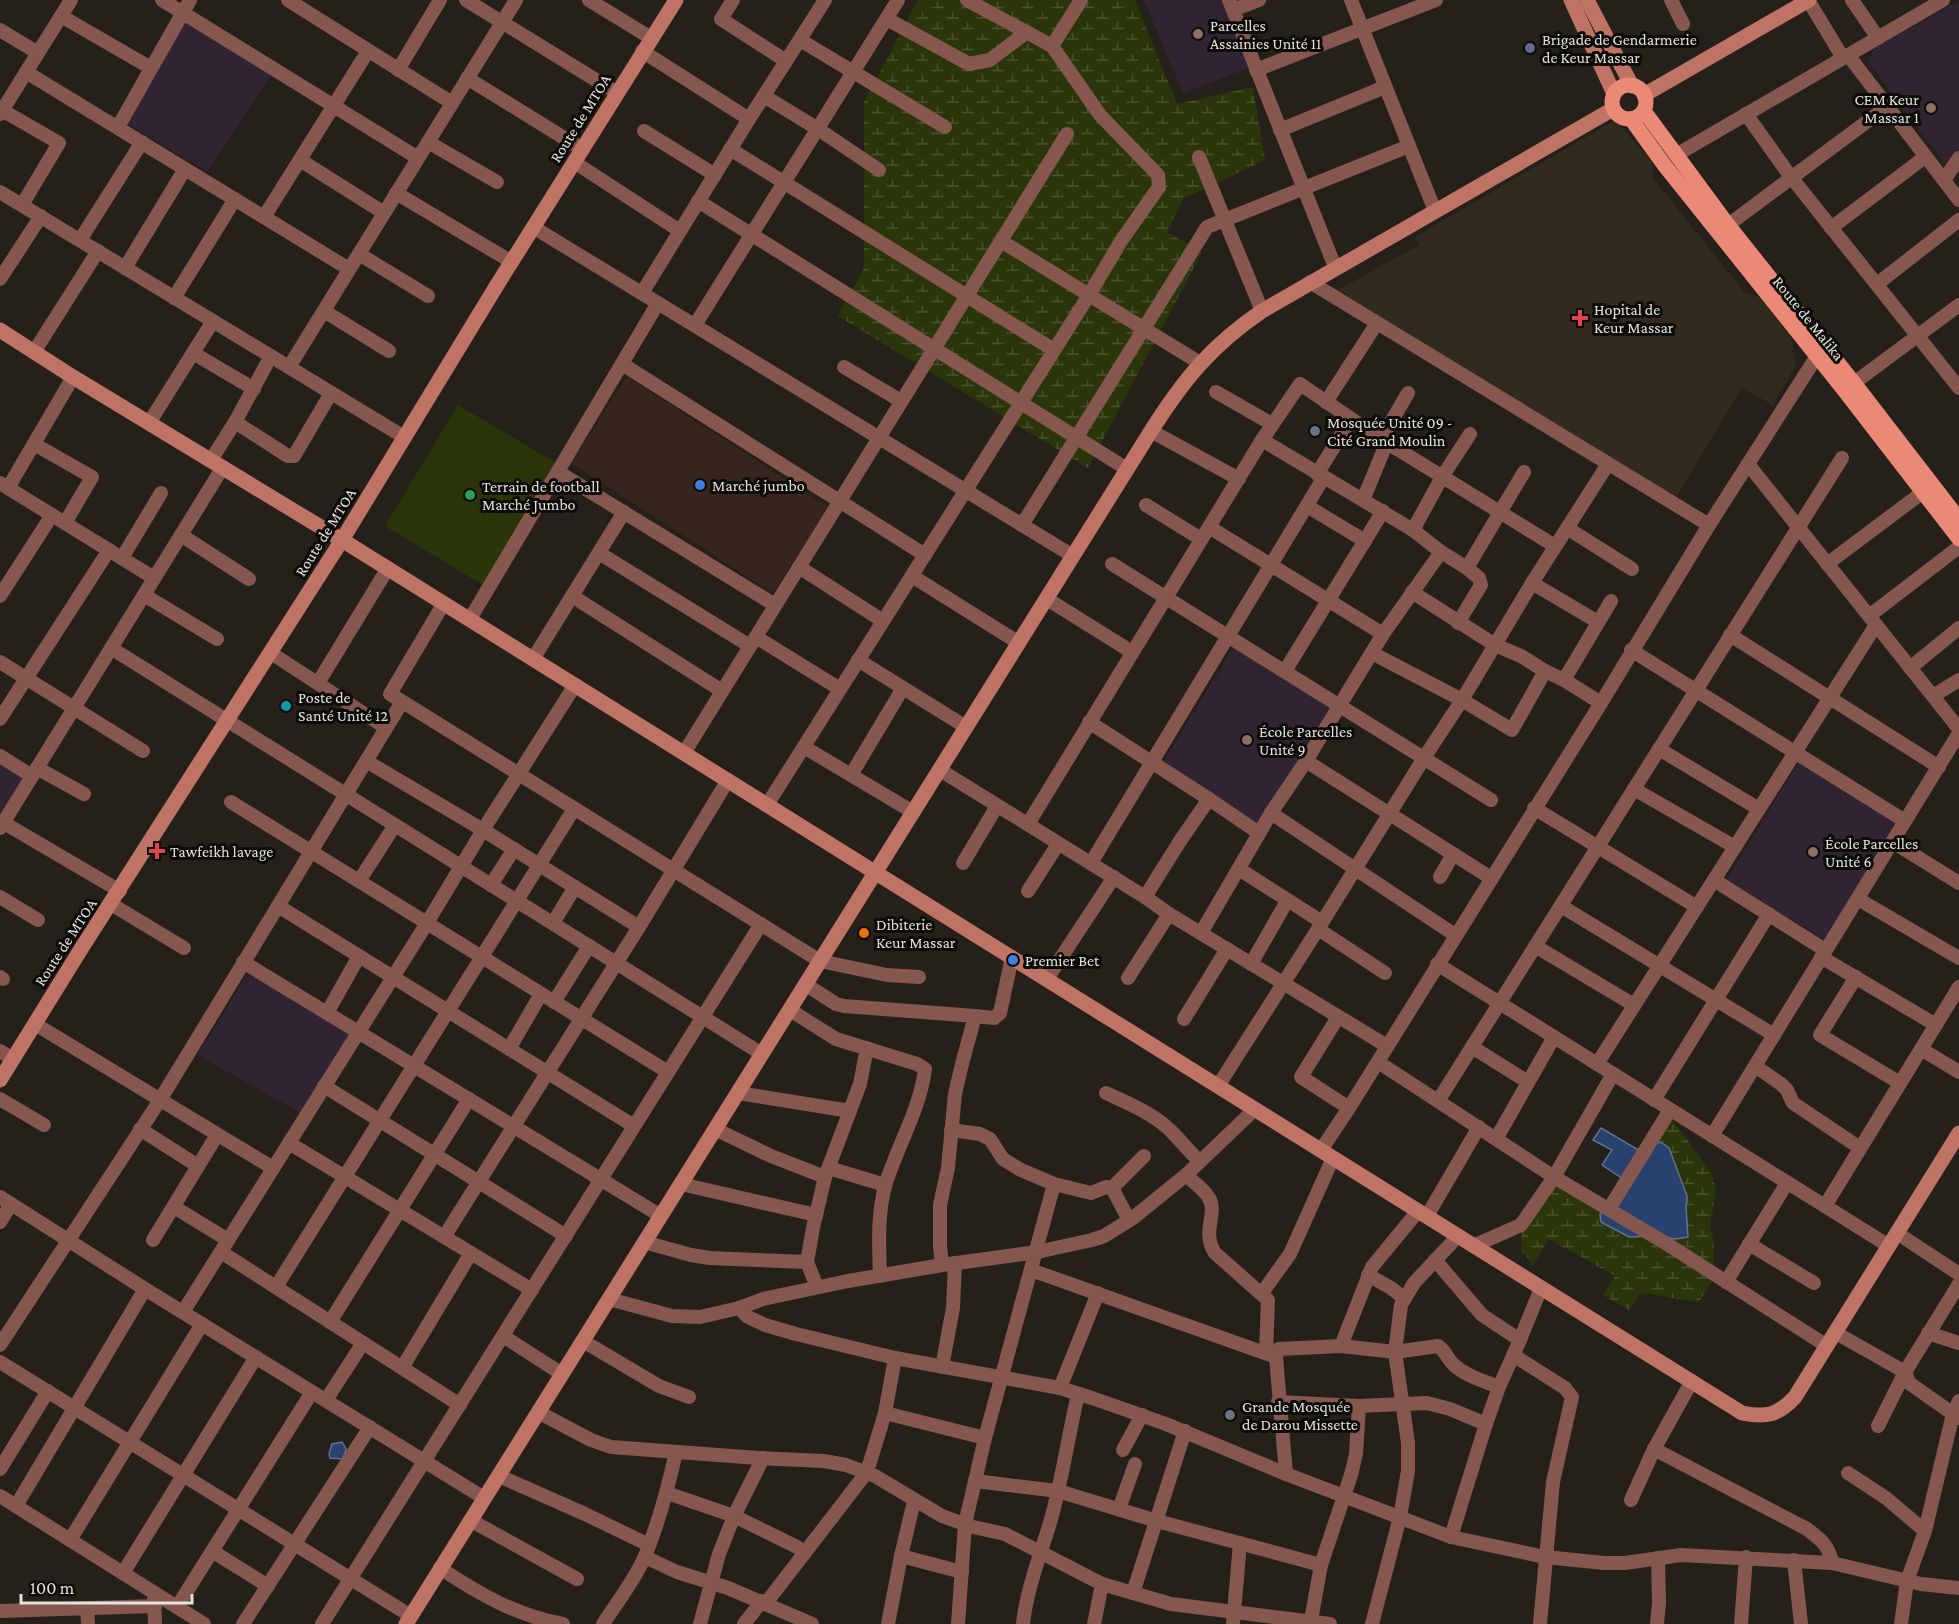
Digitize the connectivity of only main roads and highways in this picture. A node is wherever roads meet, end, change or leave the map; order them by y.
1 (1638, 103) junction
2 (1959, 519) edge
3 (1959, 539) edge

1 - 1 main road
1 - 2 main road, Route de Malika
1 - 3 main road, Route de Malika

